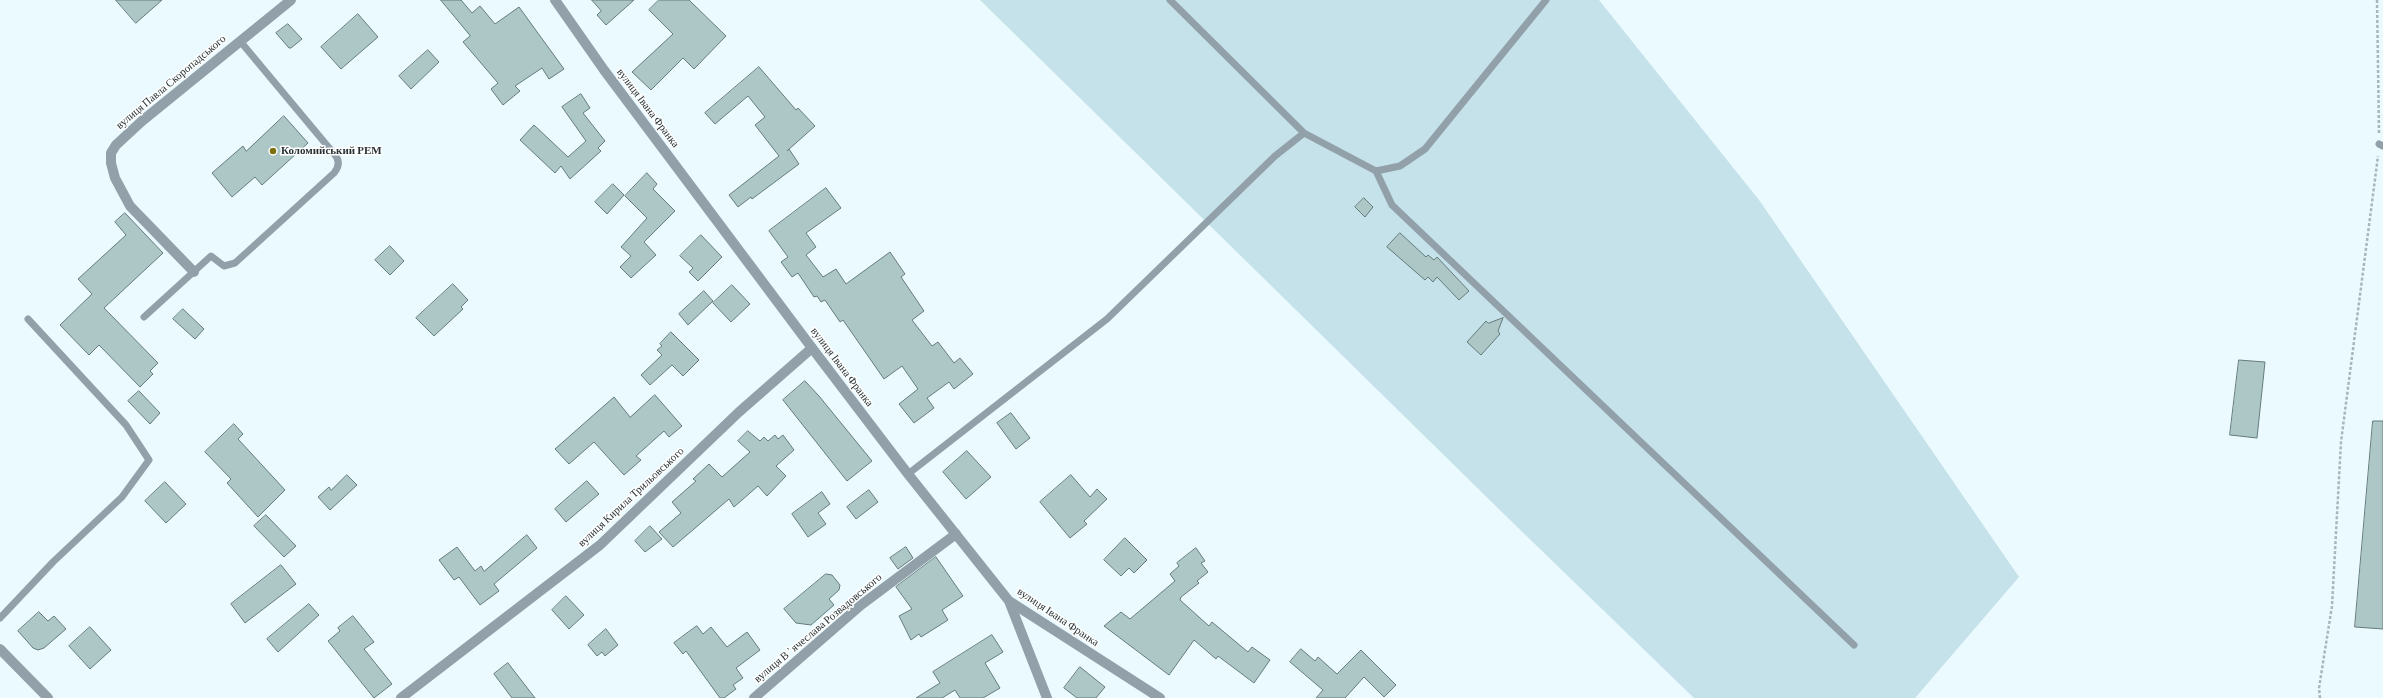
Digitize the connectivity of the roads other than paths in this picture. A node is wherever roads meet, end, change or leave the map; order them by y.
1 (291, 0) edge
2 (555, 0) edge
3 (1170, 0) edge
4 (1546, 0) edge
5 (240, 41) junction
6 (1304, 133) junction
7 (1376, 171) junction
8 (194, 272) junction
9 (144, 318) dead end
10 (28, 319) dead end
11 (812, 348) junction
12 (908, 474) junction
13 (956, 534) junction
14 (1009, 601) junction
15 (0, 618) edge
16 (1854, 645) dead end
17 (0, 649) edge
18 (48, 698) edge
19 (401, 698) edge
20 (754, 698) edge
21 (1047, 698) edge
22 (1160, 698) edge

1 - 5 street, вулиця Павла Скоропадського
2 - 11 street, вулиця Івана Франка
3 - 6 lane
4 - 7 lane
5 - 8 street, вулиця Павла Скоропадського
5 - 8 lane
6 - 7 lane
6 - 12 lane
7 - 16 lane
8 - 9 lane
10 - 15 lane
11 - 12 street, вулиця Івана Франка
11 - 19 street, вулиця Кирила Трильовського
12 - 13 street, вулиця Івана Франка
13 - 14 street, вулиця Івана Франка
13 - 20 street, вулиця Вʼячеслава Розвадовського
14 - 21 street
14 - 22 street, вулиця Івана Франка
17 - 18 street

